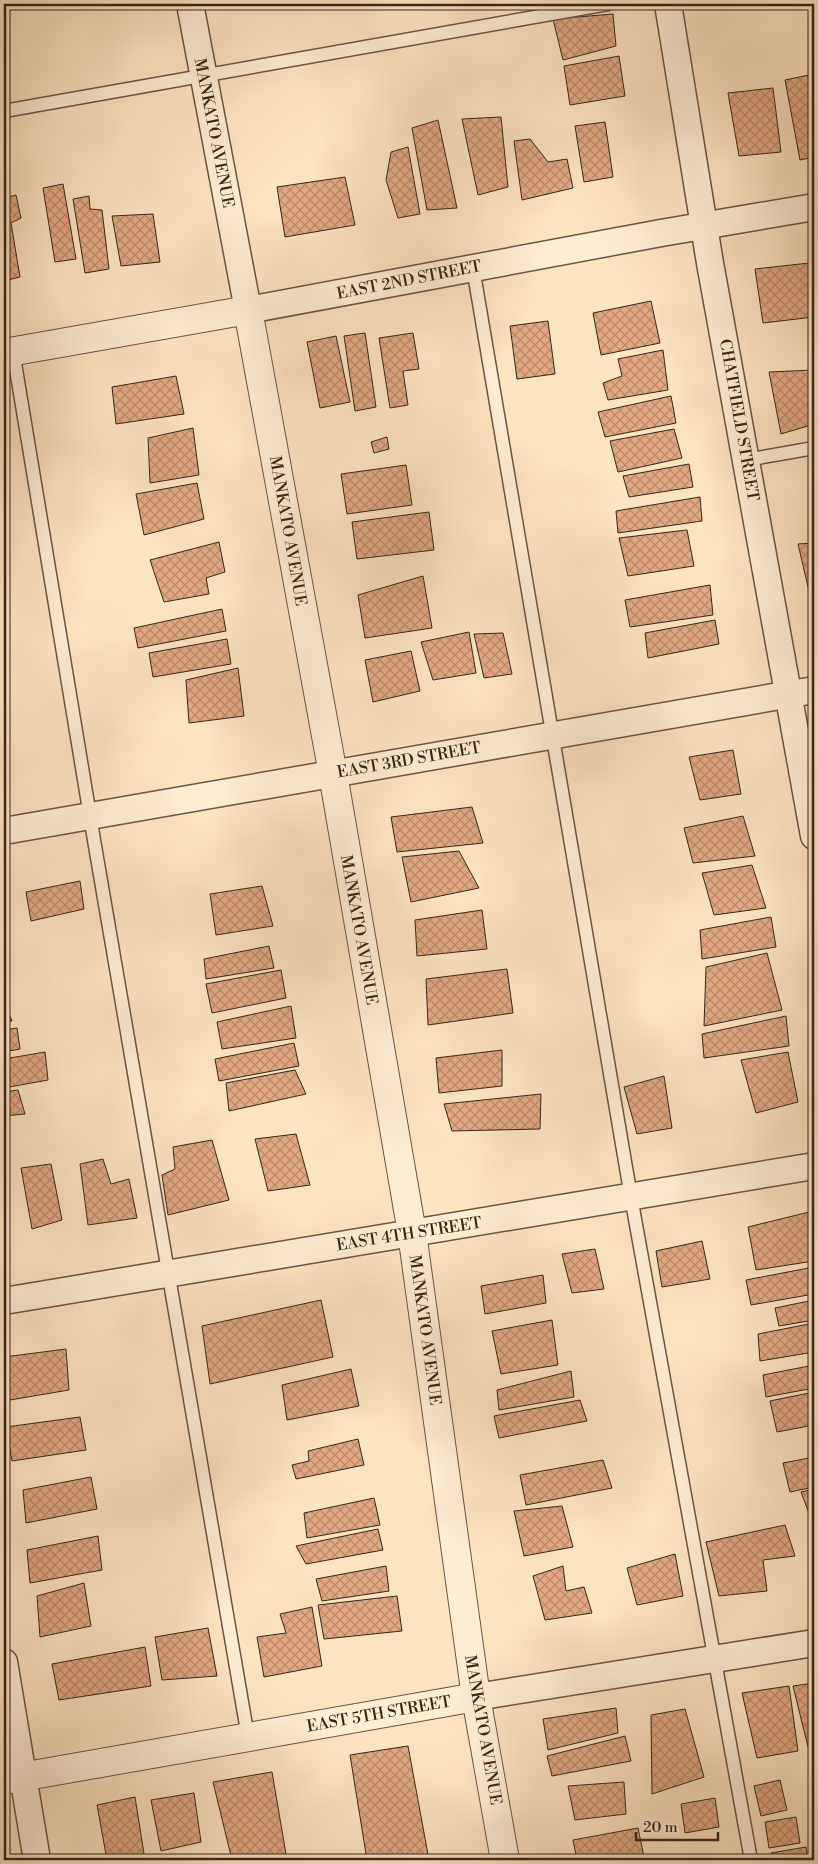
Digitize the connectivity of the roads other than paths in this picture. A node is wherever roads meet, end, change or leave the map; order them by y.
1 (190, 4) edge
2 (608, 4) edge
3 (668, 4) edge
4 (204, 76) junction
5 (4, 111) edge
6 (814, 207) edge
7 (704, 226) junction
8 (474, 268) junction
9 (248, 310) junction
10 (8, 352) edge
11 (814, 448) edge
12 (746, 460) junction
13 (814, 690) edge
14 (789, 694) junction
15 (554, 736) junction
16 (333, 774) junction
17 (90, 816) junction
18 (4, 831) edge
19 (814, 836) edge
20 (814, 1166) edge
21 (631, 1197) junction
22 (412, 1233) junction
23 (170, 1274) junction
24 (4, 1301) edge
25 (814, 1643) edge
26 (715, 1659) junction
27 (4, 1662) edge
28 (476, 1697) junction
29 (248, 1737) junction
30 (14, 1778) edge
31 (37, 1860) edge
32 (506, 1860) edge
33 (751, 1860) edge

1 - 4 street, MANKATO AVENUE
2 - 4 lane
3 - 7 street, CHATFIELD STREET
4 - 5 lane
4 - 9 street, MANKATO AVENUE
6 - 7 street, EAST 2ND STREET
7 - 8 street, EAST 2ND STREET
7 - 12 street, CHATFIELD STREET
8 - 9 street, EAST 2ND STREET
8 - 15 lane
9 - 10 street, EAST 2ND STREET
9 - 16 street, MANKATO AVENUE
10 - 17 lane
11 - 12 lane
12 - 14 street, CHATFIELD STREET
13 - 14 street, EAST 3RD STREET
14 - 15 street, EAST 3RD STREET
14 - 19 street, CHATFIELD STREET
15 - 16 street, EAST 3RD STREET
15 - 21 lane
16 - 17 street, EAST 3RD STREET
16 - 22 street, MANKATO AVENUE
17 - 18 street, EAST 3RD STREET
17 - 23 lane
20 - 21 street, EAST 4TH STREET
21 - 22 street, EAST 4TH STREET
21 - 26 lane
22 - 23 street, EAST 4TH STREET
22 - 28 street, MANKATO AVENUE
23 - 24 street, EAST 4TH STREET
23 - 29 lane
25 - 26 street, EAST 5TH STREET
26 - 28 street, EAST 5TH STREET
26 - 33 lane
27 - 30 street
28 - 29 street, EAST 5TH STREET
28 - 32 street, MANKATO AVENUE
29 - 30 street, EAST 5TH STREET
30 - 31 street

